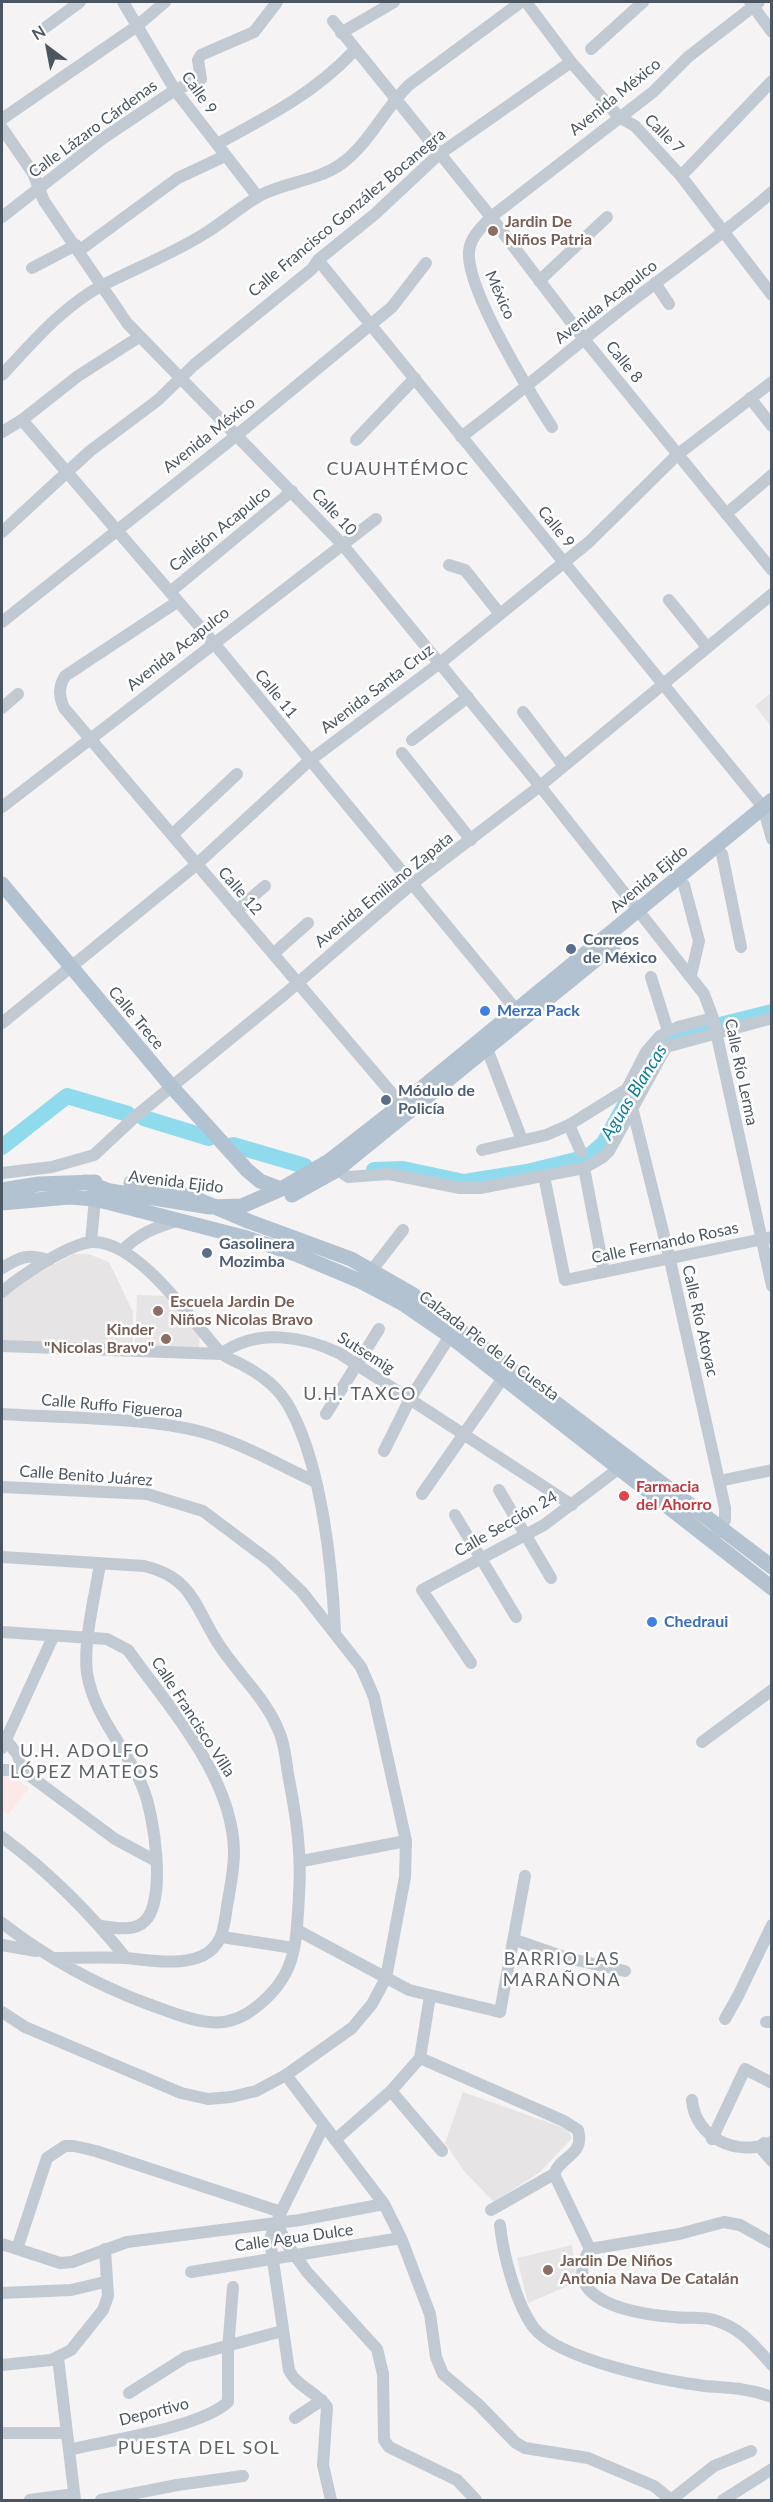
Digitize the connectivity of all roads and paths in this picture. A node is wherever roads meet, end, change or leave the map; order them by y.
1 (80, 2) edge
2 (123, 2) edge
3 (165, 2) edge
4 (277, 2) edge
5 (394, 2) edge
6 (524, 2) edge
7 (644, 2) edge
8 (754, 3) edge
9 (333, 21) dead end
10 (137, 26) junction
11 (46, 27) dead end
12 (771, 32) edge
13 (341, 33) junction
14 (591, 49) dead end
15 (354, 51) junction
16 (571, 62) junction
17 (771, 81) edge
18 (175, 90) junction
19 (395, 99) junction
20 (619, 117) junction
21 (2, 119) edge
22 (2, 128) edge
23 (217, 144) junction
24 (438, 155) junction
25 (225, 156) junction
26 (681, 176) junction
27 (39, 187) junction
28 (771, 192) edge
29 (258, 197) junction
30 (2, 217) edge
31 (491, 217) junction
32 (607, 217) dead end
33 (723, 234) junction
34 (78, 248) junction
35 (318, 260) junction
36 (426, 263) dead end
37 (32, 268) dead end
38 (539, 281) junction
39 (655, 284) junction
40 (103, 285) junction
41 (771, 295) edge
42 (669, 304) dead end
43 (371, 325) junction
44 (139, 337) junction
45 (584, 339) junction
46 (2, 375) edge
47 (182, 378) junction
48 (415, 378) junction
49 (771, 382) edge
50 (527, 388) junction
51 (750, 398) junction
52 (22, 420) junction
53 (771, 426) edge
54 (552, 427) dead end
55 (2, 432) edge
56 (237, 435) junction
57 (461, 437) junction
58 (356, 440) dead end
59 (678, 455) junction
60 (66, 471) junction
61 (771, 475) edge
62 (292, 491) junction
63 (726, 514) junction
64 (376, 519) dead end
65 (114, 530) junction
66 (2, 532) edge
67 (342, 544) junction
68 (564, 563) junction
69 (449, 565) dead end
70 (771, 570) edge
71 (771, 594) edge
72 (174, 597) junction
73 (669, 600) dead end
74 (500, 614) junction
75 (2, 622) edge
76 (213, 642) junction
77 (708, 647) junction
78 (440, 663) junction
79 (662, 682) junction
80 (60, 684) joint
81 (18, 694) dead end
82 (468, 697) junction
83 (2, 708) edge
84 (524, 712) dead end
85 (90, 739) junction
86 (412, 740) dead end
87 (402, 753) dead end
88 (309, 761) junction
89 (564, 766) junction
90 (237, 774) dead end
91 (540, 786) junction
92 (2, 807) edge
93 (768, 810) edge
94 (172, 835) junction
95 (771, 839) edge
96 (471, 840) junction
97 (722, 854) junction
98 (196, 865) junction
99 (413, 883) junction
100 (2, 884) edge
101 (684, 885) junction
102 (265, 886) dead end
103 (236, 911) junction
104 (642, 916) junction
105 (308, 923) dead end
106 (741, 947) dead end
107 (273, 954) junction
108 (70, 969) junction
109 (691, 975) junction
110 (651, 977) dead end
111 (297, 983) junction
112 (521, 1015) junction
113 (771, 1018) edge
114 (2, 1023) edge
115 (715, 1025) junction
116 (668, 1031) junction
117 (485, 1043) junction
118 (171, 1086) junction
119 (632, 1107) junction
120 (405, 1109) junction
121 (569, 1125) junction
122 (522, 1140) junction
123 (482, 1150) dead end
124 (581, 1152) dead end
125 (333, 1166) junction
126 (584, 1168) junction
127 (248, 1170) junction
128 (2, 1173) edge
129 (544, 1176) junction
130 (85, 1182) junction
131 (2, 1190) edge
132 (281, 1190) junction
133 (95, 1199) junction
134 (2, 1203) edge
135 (247, 1217) junction
136 (182, 1220) junction
137 (403, 1230) dead end
138 (247, 1238) junction
139 (766, 1239) edge
140 (91, 1242) junction
141 (122, 1251) junction
142 (49, 1260) junction
143 (670, 1260) junction
144 (2, 1268) edge
145 (372, 1270) junction
146 (604, 1272) junction
147 (771, 1286) edge
148 (2, 1292) edge
149 (379, 1329) dead end
150 (450, 1336) junction
151 (2, 1346) edge
152 (221, 1354) junction
153 (357, 1365) junction
154 (502, 1378) junction
155 (410, 1399) junction
156 (2, 1414) edge
157 (327, 1414) dead end
158 (463, 1436) junction
159 (384, 1451) dead end
160 (626, 1463) junction
161 (771, 1470) edge
162 (719, 1481) junction
163 (316, 1482) junction
164 (2, 1487) edge
165 (499, 1490) dead end
166 (422, 1494) dead end
167 (572, 1505) junction
168 (454, 1515) dead end
169 (717, 1533) junction
170 (524, 1534) junction
171 (2, 1557) edge
172 (481, 1558) junction
173 (100, 1564) junction
174 (771, 1567) edge
175 (551, 1578) dead end
176 (771, 1588) edge
177 (516, 1617) dead end
178 (335, 1631) junction
179 (2, 1632) edge
180 (53, 1637) junction
181 (89, 1637) junction
182 (471, 1663) dead end
183 (771, 1690) edge
184 (702, 1742) dead end
185 (4, 1744) edge
186 (2, 1770) edge
187 (22, 1770) junction
188 (2, 1838) edge
189 (406, 1841) junction
190 (156, 1861) junction
191 (302, 1861) junction
192 (525, 1876) dead end
193 (2, 1923) edge
194 (771, 1925) edge
195 (101, 1926) junction
196 (297, 1930) junction
197 (222, 1937) junction
198 (515, 1940) junction
199 (2, 1945) edge
200 (766, 1946) edge
201 (294, 1947) junction
202 (39, 1951) junction
203 (50, 1958) junction
204 (126, 1958) junction
205 (625, 1971) dead end
206 (386, 1978) junction
207 (430, 1996) junction
208 (2, 2012) edge
209 (725, 2019) dead end
210 (420, 2058) junction
211 (286, 2075) junction
212 (771, 2083) edge
213 (391, 2091) junction
214 (692, 2100) dead end
215 (324, 2126) junction
216 (771, 2135) edge
217 (712, 2139) junction
218 (336, 2140) junction
219 (766, 2144) edge
220 (442, 2151) dead end
221 (771, 2160) edge
222 (554, 2174) junction
223 (384, 2204) junction
224 (491, 2210) dead end
225 (279, 2217) junction
226 (500, 2225) dead end
227 (401, 2238) junction
228 (771, 2243) edge
229 (2, 2244) edge
230 (17, 2249) junction
231 (105, 2249) junction
232 (590, 2249) junction
233 (296, 2257) junction
234 (272, 2259) junction
235 (191, 2272) dead end
236 (105, 2282) junction
237 (233, 2287) dead end
238 (2, 2293) edge
239 (282, 2331) junction
240 (228, 2347) junction
241 (58, 2358) junction
242 (2, 2365) edge
243 (771, 2365) edge
244 (129, 2393) dead end
245 (771, 2397) edge
246 (322, 2400) junction
247 (295, 2418) dead end
248 (2, 2433) edge
249 (67, 2433) junction
250 (69, 2450) junction
251 (751, 2451) dead end
252 (771, 2469) edge
253 (243, 2476) dead end
254 (75, 2497) edge
255 (30, 2500) edge
256 (101, 2500) edge
257 (331, 2500) edge
258 (476, 2500) edge
259 (671, 2500) edge
260 (723, 2500) edge

1 - 11 street
2 - 10 street, Calle 9
3 - 10 street
4 - 18 street, Calle Lázaro Cárdenas
5 - 13 street
6 - 16 street, Calle 7
6 - 19 street
7 - 14 street
8 - 12 street
8 - 20 street, Avenida México
9 - 13 street, Calle 8
10 - 18 street, Calle 9
10 - 21 street
13 - 15 street, Calle 8
15 - 19 street, Calle 8
15 - 23 street
16 - 20 street, Calle 7
16 - 24 street, Calle Francisco González Bocanegra
17 - 26 street
18 - 23 street, Calle 9
18 - 27 street, Calle Lázaro Cárdenas
19 - 24 street, Calle 8
19 - 29 street
20 - 26 street, Calle 7
20 - 31 street, Avenida México
22 - 27 street, Calle 10
23 - 25 street, Calle 9
24 - 31 street, Calle 8
24 - 35 street, Calle Francisco González Bocanegra
25 - 29 street, Calle 9
25 - 34 street
26 - 33 street, Calle 7
27 - 30 street, Calle Lázaro Cárdenas
27 - 34 street, Calle 10
28 - 33 street, Avenida Acapulco
29 - 40 street
31 - 38 street, Calle 8
31 - 50 street, México
32 - 38 street
33 - 39 street, Avenida Acapulco
33 - 41 street, Calle 7
34 - 37 street
34 - 40 street, Calle 10
35 - 43 street, Calle 9
35 - 47 street, Calle Francisco González Bocanegra
36 - 43 street, Avenida México
38 - 45 street, Calle 8
39 - 42 street
39 - 45 street, Avenida Acapulco
40 - 44 street, Calle 10
40 - 46 street
43 - 48 street, Calle 9
43 - 56 street, Avenida México
44 - 47 street, Calle 10
44 - 52 street
45 - 50 street, Avenida Acapulco
45 - 59 street, Calle 8
47 - 56 street, Calle 10
47 - 60 street, Calle Francisco González Bocanegra
48 - 57 street, Calle 9
48 - 58 street
49 - 51 street, Avenida Santa Cruz
50 - 54 street, México
50 - 57 street, Avenida Acapulco
51 - 53 street
51 - 59 street, Avenida Santa Cruz
52 - 55 street
52 - 60 street, Calle 11
56 - 62 street, Calle 10
56 - 65 street, Avenida México
57 - 68 street, Calle 9
59 - 63 street, Calle 8
59 - 68 street, Avenida Santa Cruz
60 - 65 street, Calle 11
60 - 66 street, Calle Francisco González Bocanegra
61 - 63 street
62 - 67 street, Calle 10
62 - 72 street, Callejón Acapulco
63 - 70 street, Calle 8
64 - 67 street, Avenida Acapulco
65 - 72 street, Calle 11
65 - 75 street, Avenida México
67 - 76 street, Avenida Acapulco
67 - 78 street, Calle 10
68 - 74 street, Avenida Santa Cruz
68 - 79 street, Calle 9
69 - 74 street
71 - 77 street, Avenida Emiliano Zapata
72 - 76 street, Calle 11
72 - 80 street, Callejón Acapulco
73 - 77 street
74 - 78 street, Avenida Santa Cruz
76 - 85 street, Avenida Acapulco
76 - 88 street, Calle 11
77 - 79 street, Avenida Emiliano Zapata
78 - 82 street, Calle 10
78 - 88 street, Avenida Santa Cruz
79 - 89 street, Avenida Emiliano Zapata
79 - 93 street, Calle 9
80 - 85 street, Calle 12
81 - 83 street
82 - 86 street
82 - 91 street, Calle 10
84 - 89 street
85 - 92 street, Avenida Acapulco
85 - 94 street, Calle 12
87 - 96 street
88 - 98 street, Avenida Santa Cruz
88 - 99 street, Calle 11
89 - 91 street, Avenida Emiliano Zapata
90 - 94 street
91 - 96 street, Avenida Emiliano Zapata
91 - 104 street, Calle 10
93 - 95 street
93 - 97 main road, Avenida Ejido
93 - 104 main road, Avenida Ejido
94 - 98 street, Calle 12
96 - 99 street, Avenida Emiliano Zapata
97 - 101 main road, Avenida Ejido
97 - 106 street
98 - 103 street, Calle 12
98 - 108 street, Avenida Santa Cruz
99 - 111 street, Avenida Emiliano Zapata
99 - 112 street, Calle 11
100 - 108 main road, Calle Trece
101 - 104 main road, Avenida Ejido
101 - 109 street
102 - 103 street
103 - 107 street, Calle 12
104 - 109 street, Calle Río Lerma
104 - 112 main road, Avenida Ejido
105 - 107 street
107 - 111 street, Calle 12
108 - 114 street, Avenida Santa Cruz
108 - 118 main road, Calle Trece
109 - 115 street, Calle Río Lerma
110 - 116 street
111 - 118 street, Avenida Emiliano Zapata
111 - 120 street, Calle 12
112 - 117 main road, Avenida Ejido
113 - 115 street
115 - 116 street
115 - 119 street
115 - 139 street, Calle Río Lerma
116 - 121 street
117 - 120 main road, Avenida Ejido
117 - 122 street
118 - 127 main road, Calle Trece
118 - 128 street, Avenida Emiliano Zapata
119 - 126 street
119 - 143 street, Calle Río Atoyac
120 - 125 main road, Avenida Ejido
121 - 122 street
121 - 124 street
122 - 123 street
125 - 129 street
125 - 132 main road, Avenida Ejido
125 - 133 main road, Avenida Ejido
126 - 129 street
126 - 146 street
127 - 132 main road, Calle Trece
127 - 135 main road
129 - 146 street, Calle Fernando Rosas
130 - 131 main road, Calzada Pie de la Cuesta
130 - 135 main road, Avenida Ejido
130 - 135 main road, Calzada Pie de la Cuesta, bridge
132 - 135 main road, Avenida Ejido
133 - 134 main road, Calzada Pie de la Cuesta
133 - 136 main road, Calzada Pie de la Cuesta
133 - 140 street
135 - 138 main road
135 - 145 main road, Calzada Pie de la Cuesta
136 - 138 main road, Calzada Pie de la Cuesta
136 - 141 street
137 - 145 street
138 - 150 main road, Calzada Pie de la Cuesta
139 - 143 street, Calle Fernando Rosas
139 - 147 street, Calle Río Lerma
140 - 141 street
140 - 142 street
141 - 152 street
142 - 144 street
142 - 148 street
143 - 146 street, Calle Fernando Rosas
143 - 162 street, Calle Río Atoyac
145 - 160 main road, Calzada Pie de la Cuesta
149 - 153 street
150 - 154 main road, Calzada Pie de la Cuesta
150 - 155 street
151 - 152 street
152 - 153 street, Sutsemig
152 - 163 street
153 - 155 street, Sutsemig
153 - 157 street
154 - 158 street
154 - 160 main road, Calzada Pie de la Cuesta
155 - 158 street, Sutsemig
155 - 159 street
156 - 163 street, Calle Ruffo Figueroa
158 - 166 street
158 - 167 street, Sutsemig
160 - 167 street, Calle Sección 24
160 - 169 main road, Calzada Pie de la Cuesta
161 - 162 street
162 - 169 street, Calle Río Atoyac
163 - 178 street
164 - 178 street, Calle Benito Juárez
165 - 170 street
167 - 170 street, Calle Sección 24
168 - 172 street
169 - 174 main road, Calzada Pie de la Cuesta
169 - 176 main road, Calzada Pie de la Cuesta
170 - 172 street, Calle Sección 24
170 - 175 street
171 - 173 street
172 - 177 street
172 - 182 street, Calle Sección 24
173 - 181 street
173 - 191 street
178 - 189 street, Calle Benito Juárez
179 - 180 street, Calle Francisco Villa
180 - 181 street, Calle Francisco Villa
180 - 185 street
181 - 190 street
181 - 197 street, Calle Francisco Villa
183 - 184 street
185 - 187 street
186 - 187 street
187 - 190 street
188 - 195 street
189 - 191 street
189 - 206 street, Calle Benito Juárez
190 - 195 street
191 - 196 street
192 - 198 street
193 - 202 street
194 - 200 street
195 - 204 street
196 - 201 street
196 - 206 street
197 - 201 street
197 - 204 street
198 - 205 street
198 - 207 street
199 - 202 street
200 - 209 street
201 - 203 street
202 - 203 street
203 - 204 street
206 - 207 street
206 - 211 street, Calle Benito Juárez
207 - 210 street
208 - 211 street, Calle Benito Juárez
210 - 213 street
210 - 222 street
211 - 215 street
212 - 217 street
213 - 218 street
213 - 220 street
214 - 217 street
215 - 218 street
215 - 225 street
216 - 219 street
217 - 219 street
218 - 223 street
219 - 221 street
222 - 224 street
222 - 232 street
223 - 225 street
223 - 227 street
225 - 230 street
225 - 231 street
225 - 233 street
225 - 234 street
226 - 245 street
227 - 233 street, Calle Agua Dulce
227 - 259 street
228 - 232 street
229 - 230 street
230 - 231 street
231 - 236 street
232 - 243 street
233 - 234 street, Calle Agua Dulce
233 - 258 street
234 - 235 street, Calle Agua Dulce
234 - 239 street
236 - 238 street
236 - 241 street
237 - 240 street, Deportivo
239 - 240 street
239 - 246 street
240 - 244 street
240 - 250 street, Deportivo
241 - 242 street
241 - 249 street
246 - 247 street
246 - 257 street
248 - 249 street
249 - 250 street
250 - 254 street
251 - 259 street
252 - 260 street
253 - 256 street
254 - 255 street

